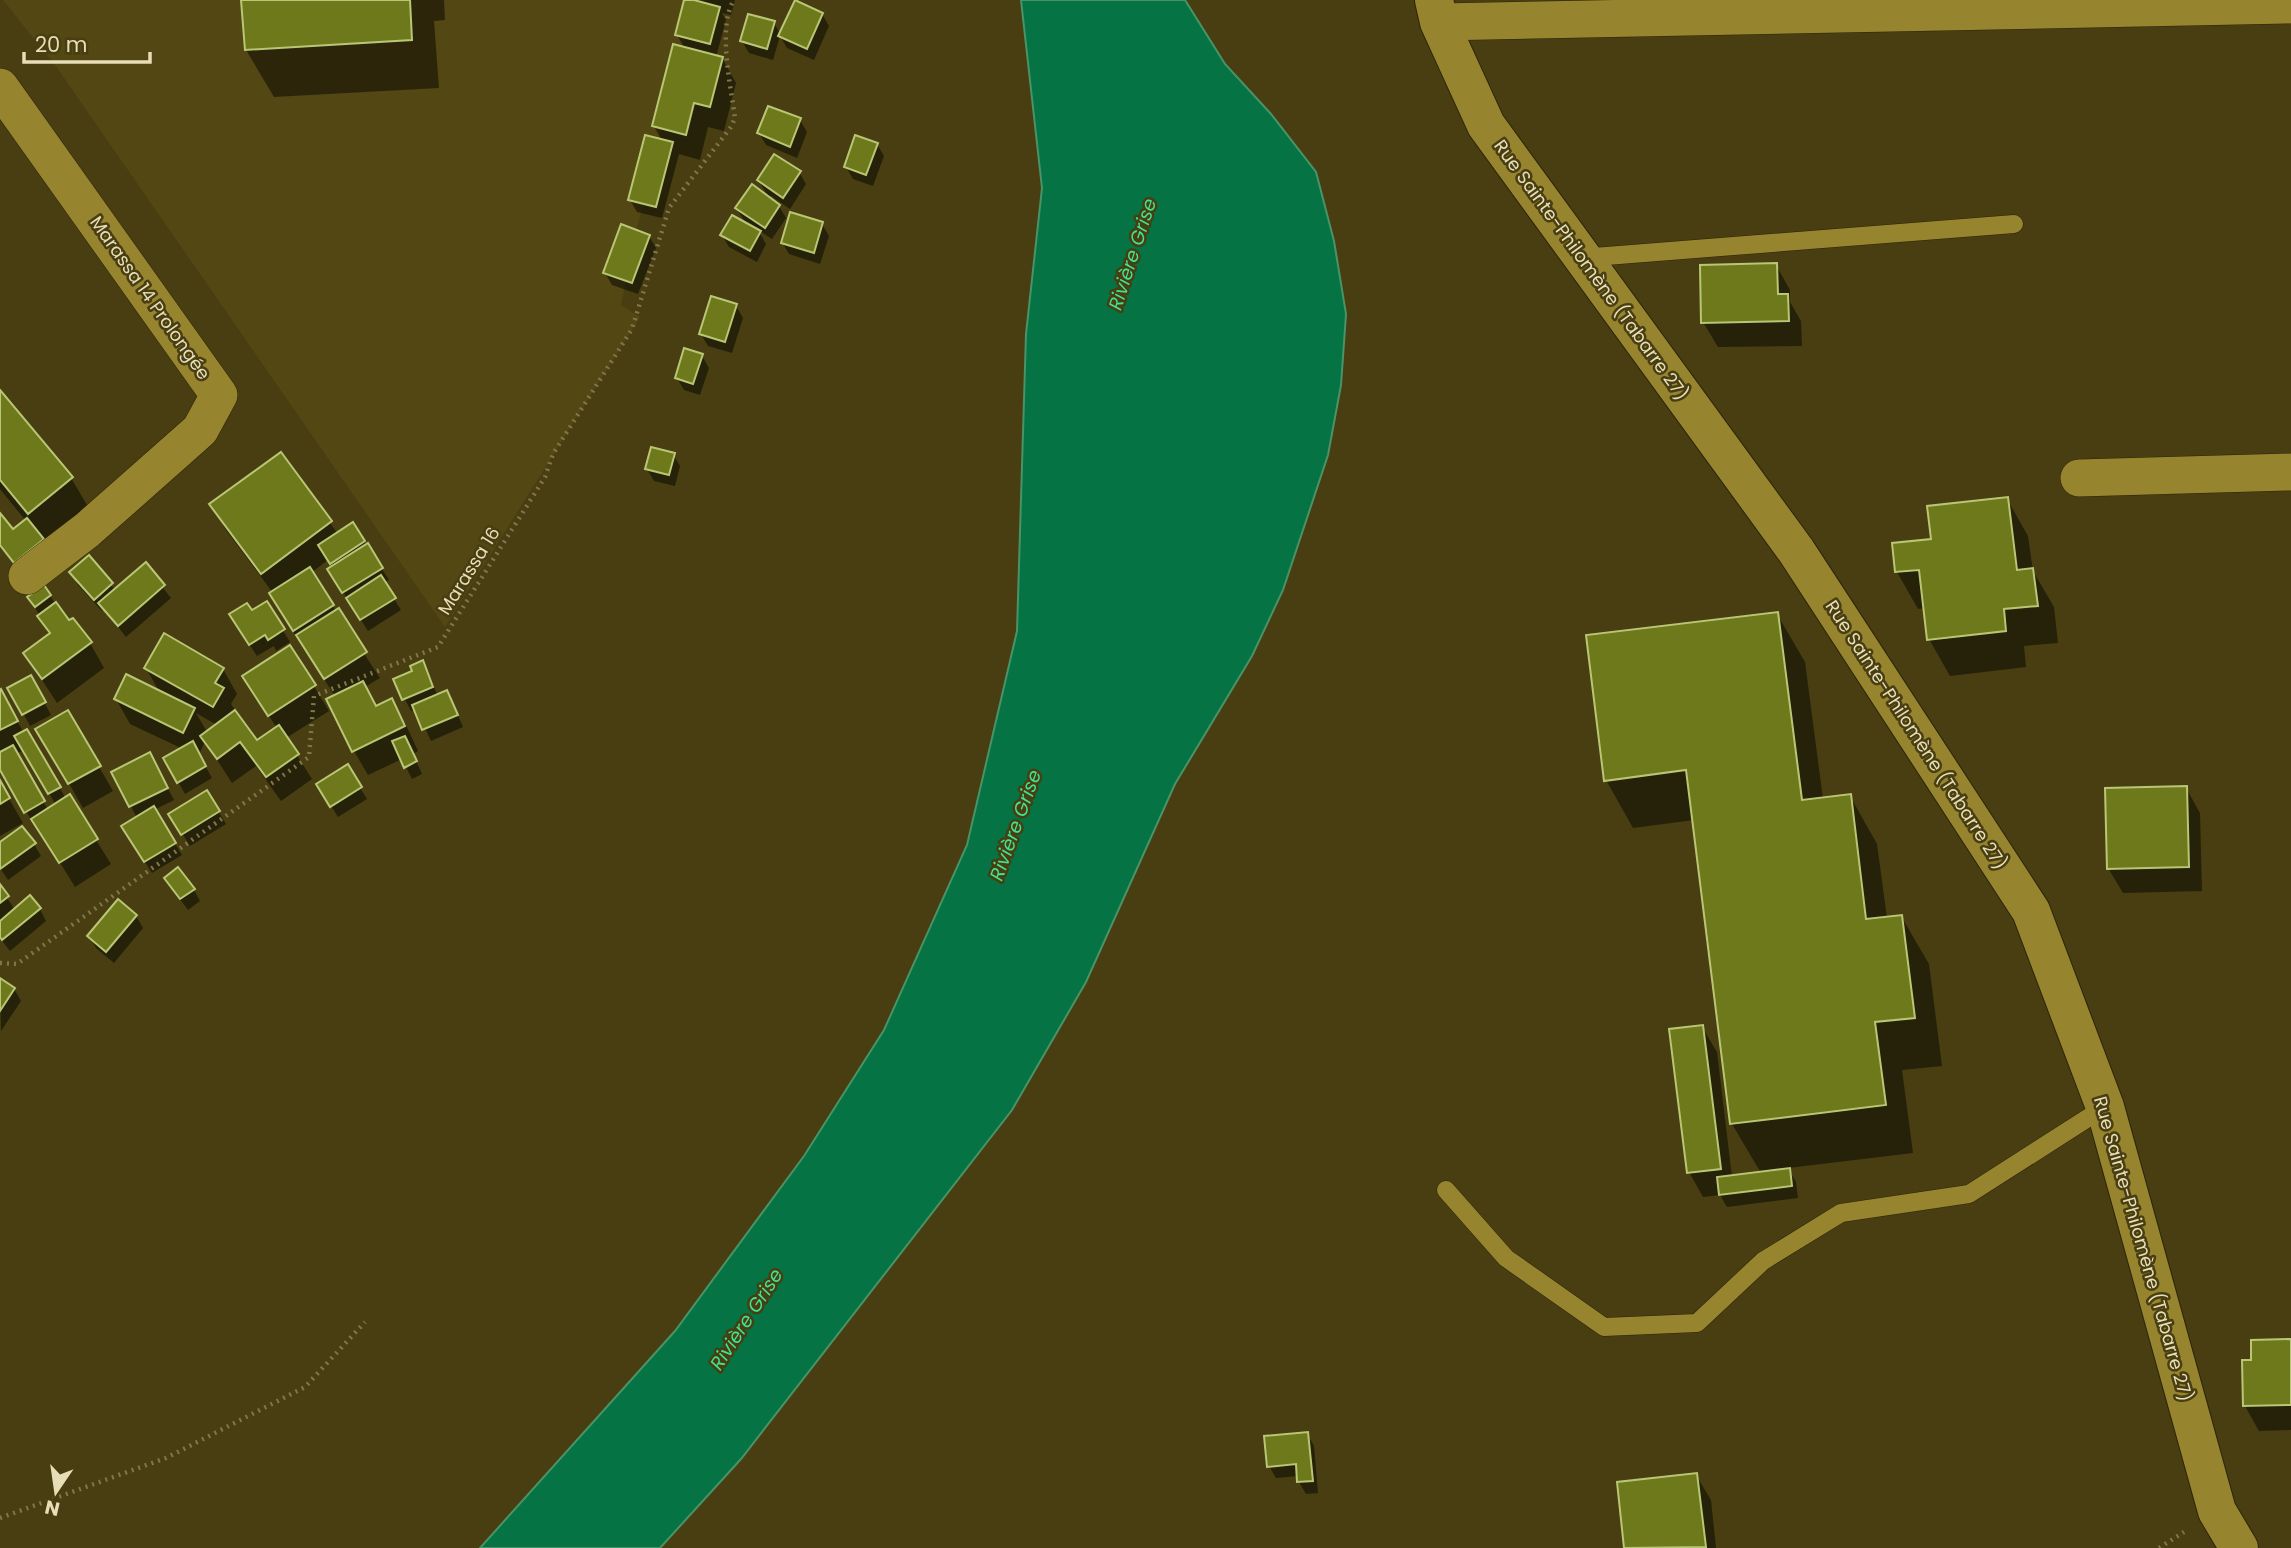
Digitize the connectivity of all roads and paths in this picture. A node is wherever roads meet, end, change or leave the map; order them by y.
1 (734, 0) edge
2 (2278, 3) edge
3 (1437, 11) edge
4 (0, 88) edge
5 (2014, 224) dead end
6 (1581, 258) junction
7 (2291, 472) edge
8 (2079, 478) dead end
9 (27, 576) dead end
10 (0, 962) edge
11 (2105, 1107) junction
12 (1446, 1190) dead end
13 (365, 1322) dead end
14 (0, 1518) edge
15 (2239, 1548) edge

1 - 10 path, Marassa 16
2 - 3 street
3 - 6 street, Rue Sainte-Philomène (Tabarre 27)
4 - 9 street, Marassa 14 Prolongée
5 - 6 lane
6 - 11 street, Rue Sainte-Philomène (Tabarre 27)
7 - 8 street
11 - 12 lane
11 - 15 street, Rue Sainte-Philomène (Tabarre 27)
13 - 14 path

